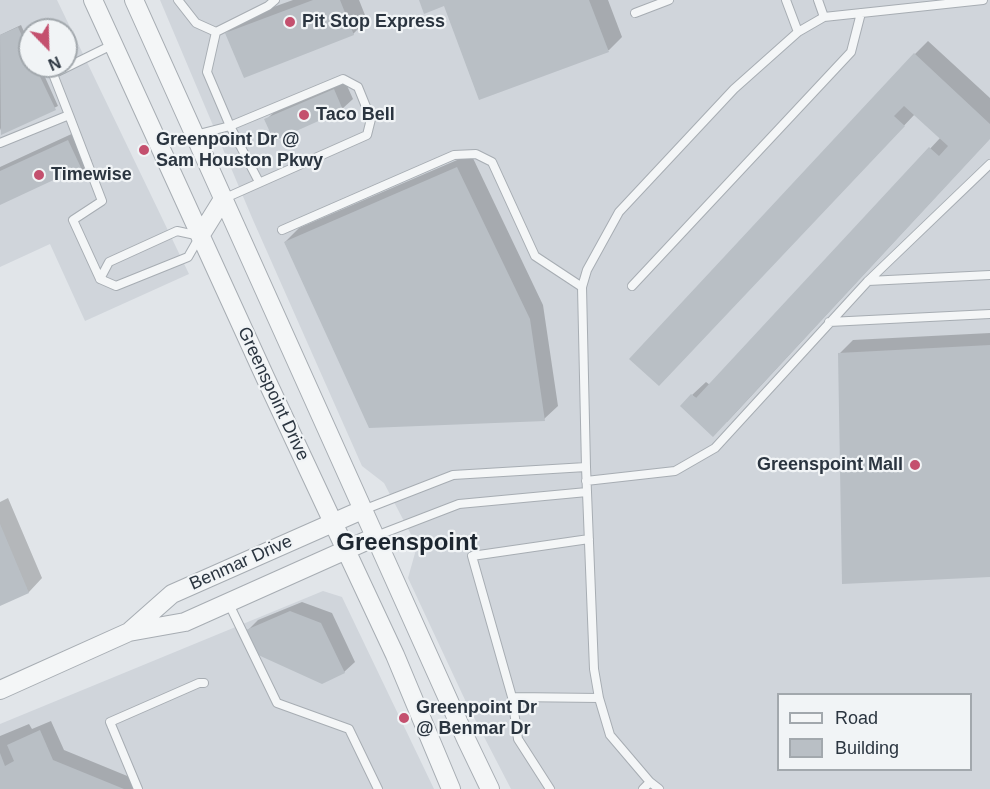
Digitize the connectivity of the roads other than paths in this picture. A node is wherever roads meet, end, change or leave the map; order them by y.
1 (93, 0) edge
2 (134, 0) edge
3 (178, 0) edge
4 (275, 0) edge
5 (669, 0) edge
6 (786, 0) edge
7 (818, 0) edge
8 (983, 0) edge
9 (861, 13) junction
10 (635, 14) dead end
11 (824, 17) junction
12 (216, 32) junction
13 (798, 32) junction
14 (113, 44) junction
15 (69, 115) junction
16 (230, 126) junction
17 (194, 135) junction
18 (0, 144) edge
19 (990, 164) edge
20 (259, 183) junction
21 (223, 199) junction
22 (282, 230) dead end
23 (200, 236) junction
24 (990, 275) edge
25 (100, 279) junction
26 (868, 281) junction
27 (632, 286) dead end
28 (582, 287) junction
29 (990, 314) edge
30 (829, 322) junction
31 (586, 467) junction
32 (586, 481) junction
33 (587, 492) junction
34 (362, 510) junction
35 (333, 522) junction
36 (375, 537) junction
37 (589, 539) junction
38 (345, 549) junction
39 (228, 603) junction
40 (129, 632) junction
41 (204, 682) dead end
42 (0, 690) edge
43 (512, 697) junction
44 (599, 698) junction
45 (650, 782) junction
46 (138, 789) edge
47 (378, 789) edge
48 (451, 789) edge
49 (490, 789) edge
50 (550, 789) edge
51 (642, 789) edge
52 (659, 789) edge

1 - 14 street, Greenspoint Drive
2 - 17 street, Greenspoint Drive
3 - 12 lane
4 - 12 lane
5 - 10 lane
6 - 13 lane
7 - 11 lane
8 - 9 lane
9 - 11 lane
9 - 27 lane
11 - 13 lane
12 - 16 lane
13 - 28 lane
14 - 15 lane
14 - 23 street, Greenspoint Drive
15 - 18 lane
15 - 25 lane
16 - 17 lane
16 - 20 lane
16 - 20 lane
17 - 21 street, Greenspoint Drive
19 - 26 lane
20 - 21 lane
21 - 23 street
21 - 34 street, Greenspoint Drive
22 - 28 lane
23 - 25 lane
23 - 25 lane
23 - 35 street, Greenspoint Drive
24 - 26 lane
26 - 30 lane
28 - 31 lane
29 - 30 lane
30 - 32 lane
31 - 32 lane
31 - 34 lane
32 - 33 lane
33 - 36 lane
33 - 37 lane
34 - 35 street, Benmar Drive
34 - 36 street, Greenspoint Drive
35 - 38 street, Greenspoint Drive
35 - 40 street, Benmar Drive
36 - 38 street, Benmar Drive
36 - 49 street, Greenspoint Drive
37 - 43 lane
37 - 44 lane
38 - 39 street, Benmar Drive
38 - 48 street, Greenspoint Drive
39 - 40 street, Benmar Drive
39 - 47 lane
40 - 42 street, Benmar Drive
41 - 46 lane
43 - 44 lane
43 - 50 lane
44 - 45 lane
45 - 51 lane
45 - 52 lane

